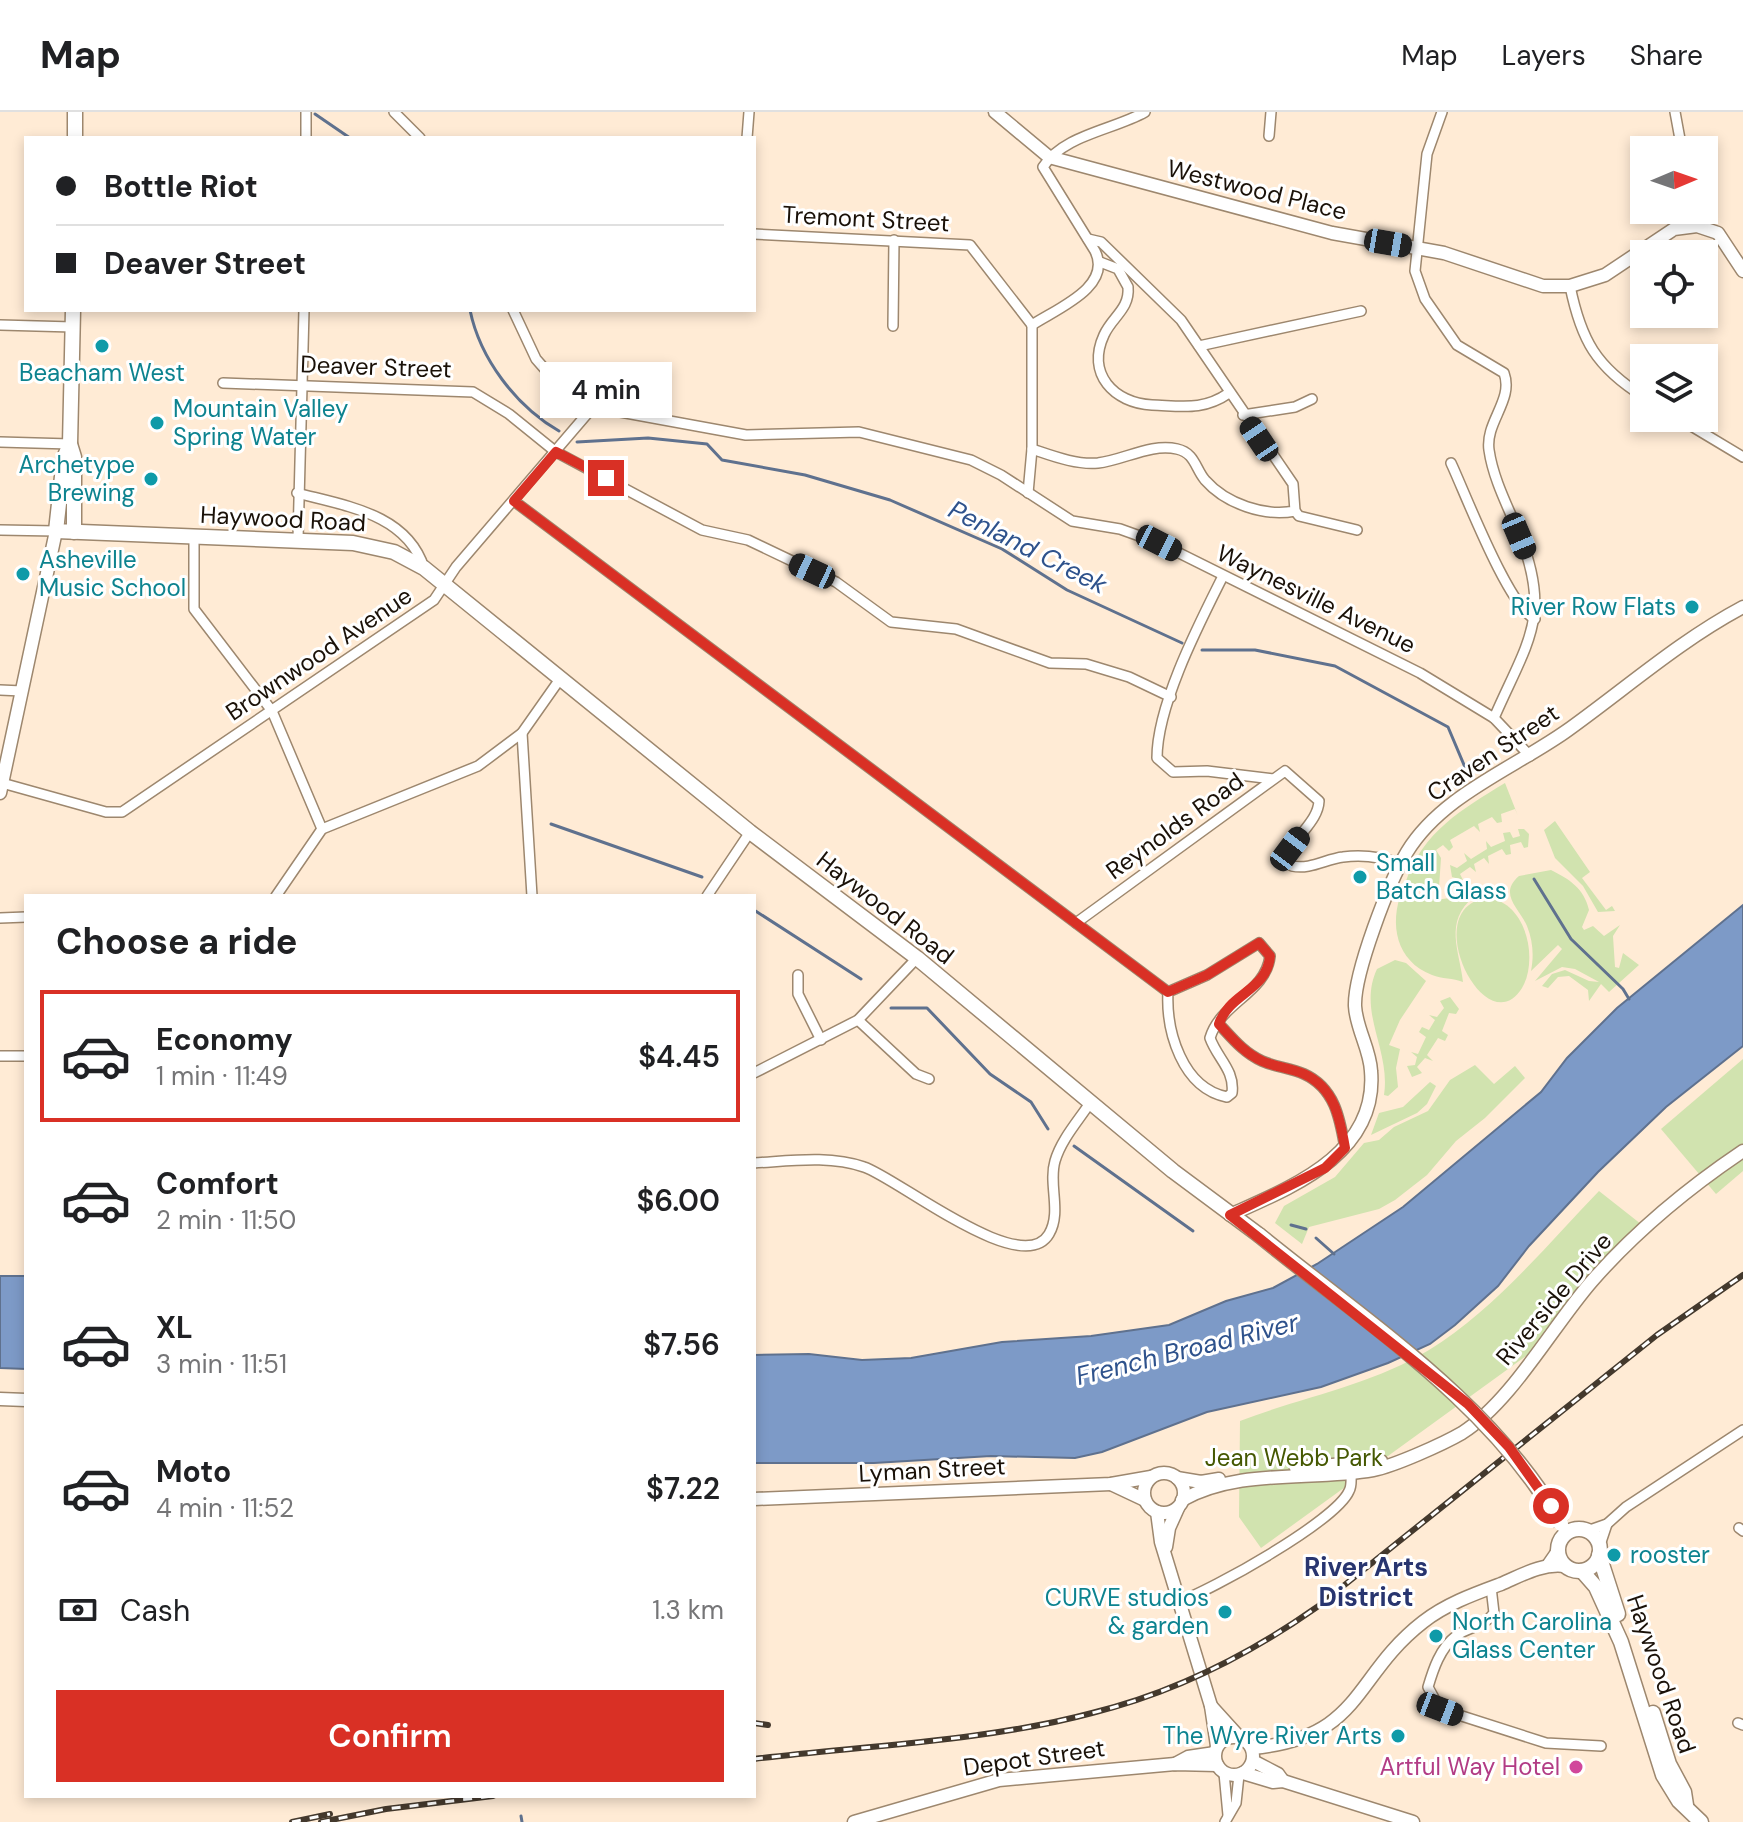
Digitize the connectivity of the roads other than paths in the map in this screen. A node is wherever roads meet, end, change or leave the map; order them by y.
1 (75, 112) edge
2 (306, 112) edge
3 (394, 112) edge
4 (749, 112) edge
5 (995, 112) edge
6 (1145, 112) edge
7 (1271, 112) edge
8 (1442, 112) edge
9 (1675, 112) edge
10 (75, 136) edge
11 (306, 136) edge
12 (418, 136) edge
13 (747, 136) edge
14 (1269, 136) dead end
15 (1679, 136) edge
16 (1049, 157) junction
17 (1697, 226) joint
18 (756, 234) edge
19 (1088, 239) junction
20 (894, 240) junction
21 (1416, 248) junction
22 (1100, 262) junction
23 (1743, 271) edge
24 (1570, 286) junction
25 (1361, 311) dead end
26 (73, 312) edge
27 (304, 312) edge
28 (514, 312) edge
29 (519, 312) edge
30 (516, 322) junction
31 (0, 325) edge
32 (1032, 325) junction
33 (893, 326) dead end
34 (73, 327) junction
35 (1199, 346) junction
36 (223, 383) dead end
37 (300, 385) junction
38 (1630, 386) edge
39 (1229, 393) junction
40 (1312, 399) dead end
41 (593, 407) junction
42 (1243, 415) junction
43 (1701, 432) edge
44 (0, 442) edge
45 (70, 444) junction
46 (1032, 449) junction
47 (556, 452) junction
48 (1743, 457) edge
49 (1451, 463) dead end
50 (297, 493) junction
51 (1028, 493) junction
52 (514, 501) junction
53 (1295, 511) junction
54 (0, 530) edge
55 (1357, 530) dead end
56 (56, 531) junction
57 (74, 532) junction
58 (194, 536) junction
59 (298, 539) junction
60 (424, 568) junction
61 (1223, 576) junction
62 (445, 586) junction
63 (1743, 607) edge
64 (1535, 619) junction
65 (560, 679) junction
66 (0, 690) edge
67 (22, 691) junction
68 (1171, 697) junction
69 (272, 711) junction
70 (1494, 718) junction
71 (522, 733) junction
72 (1530, 756) junction
73 (1273, 779) junction
74 (1, 788) edge
75 (322, 829) junction
76 (750, 832) junction
77 (1401, 864) junction
78 (277, 894) edge
79 (532, 894) edge
80 (708, 894) edge
81 (24, 917) edge
82 (0, 918) edge
83 (1076, 923) junction
84 (917, 958) junction
85 (798, 975) dead end
86 (1168, 992) junction
87 (858, 1020) junction
88 (1219, 1024) junction
89 (821, 1040) junction
90 (0, 1056) edge
91 (24, 1056) edge
92 (756, 1072) edge
93 (929, 1079) dead end
94 (1090, 1103) junction
95 (1345, 1148) junction
96 (1743, 1151) edge
97 (756, 1163) edge
98 (1230, 1215) junction
99 (0, 1399) edge
100 (24, 1400) edge
101 (1743, 1430) edge
102 (1392, 1462) junction
103 (1351, 1473) junction
104 (1151, 1477) junction
105 (1177, 1478) junction
106 (1111, 1484) junction
107 (756, 1499) edge
108 (1145, 1500) junction
109 (1181, 1503) junction
110 (1157, 1512) junction
111 (1607, 1524) junction
112 (1564, 1529) junction
113 (1587, 1531) junction
114 (1558, 1551) junction
115 (1599, 1552) junction
116 (1166, 1559) junction
117 (1549, 1564) junction
118 (1565, 1566) junction
119 (1582, 1571) junction
120 (1491, 1587) junction
121 (1178, 1602) junction
122 (1637, 1674) junction
123 (1211, 1706) junction
124 (1240, 1738) junction
125 (1601, 1746) dead end
126 (1252, 1755) junction
127 (1218, 1759) junction
128 (1241, 1774) junction
129 (1283, 1781) junction
130 (1226, 1819) edge
131 (854, 1822) edge
132 (1413, 1822) edge
133 (1701, 1822) edge

1 - 10 main road
2 - 11 street
3 - 12 street
4 - 13 street
5 - 16 main road, Westwood Place
6 - 16 street
7 - 14 street
8 - 21 street
9 - 15 street
16 - 19 street
16 - 21 main road, Westwood Place
17 - 23 main road
17 - 24 main road, Westwood Place
18 - 20 street, Tremont Street
19 - 22 street
19 - 35 street
20 - 32 street, Tremont Street
20 - 33 street
21 - 24 main road, Westwood Place
21 - 64 street
22 - 32 street
22 - 39 street
24 - 38 street
25 - 35 street
26 - 34 main road
27 - 37 street
28 - 30 street, Waynesville Avenue
29 - 30 street
30 - 41 street, Waynesville Avenue
31 - 34 street
32 - 46 street
34 - 45 main road
35 - 39 street
36 - 37 street, Deaver Street
37 - 47 street, Deaver Street
37 - 50 street
39 - 42 street
40 - 42 street
41 - 47 street, Brownwood Avenue
41 - 51 street, Waynesville Avenue
42 - 53 street
43 - 48 street
44 - 45 street
45 - 56 main road
45 - 57 main road
46 - 51 street
46 - 53 street
47 - 52 street, Brownwood Avenue
47 - 68 street, Deaver Street
49 - 64 street
50 - 59 street
50 - 60 street
51 - 61 street, Waynesville Avenue
52 - 62 street, Brownwood Avenue
52 - 83 street
53 - 55 street
54 - 56 street
56 - 57 main road, Haywood Road
56 - 67 main road
57 - 58 main road, Haywood Road
58 - 59 main road, Haywood Road
58 - 69 street
59 - 60 main road, Haywood Road
60 - 62 main road, Haywood Road
61 - 68 street, Reynolds Road
61 - 70 street, Waynesville Avenue
62 - 65 main road, Haywood Road
62 - 69 street, Brownwood Avenue
63 - 72 main road, Craven Street
64 - 70 street
65 - 71 street
65 - 76 main road, Haywood Road
66 - 67 street
67 - 74 main road
68 - 73 street, Reynolds Road
69 - 74 street, Brownwood Avenue
69 - 75 street
70 - 72 street, Waynesville Avenue
71 - 75 street
71 - 79 street
72 - 77 main road, Craven Street
73 - 77 street
73 - 83 street, Reynolds Road
75 - 78 street
76 - 80 street
76 - 84 main road, Haywood Road
77 - 95 main road, Craven Street
81 - 82 street
83 - 86 street
84 - 87 street
84 - 94 main road, Haywood Road
85 - 89 street
86 - 88 street
86 - 88 street
87 - 89 street
87 - 93 street
88 - 95 street
89 - 92 street
90 - 91 street
94 - 97 street
94 - 98 main road, Haywood Road
95 - 98 main road, Craven Street
96 - 102 main road, Riverside Drive
98 - 112 main road, Haywood Road, bridge
99 - 100 main road
101 - 111 street
102 - 103 main road, Riverside Drive
102 - 105 main road, Riverside Drive
103 - 109 main road, Riverside Drive
103 - 121 street
104 - 105 main road
104 - 106 main road, Lyman Street
104 - 108 main road
105 - 109 main road
106 - 107 main road, Lyman Street
106 - 108 main road, Lyman Street
108 - 110 main road
109 - 110 main road
109 - 116 main road
110 - 116 main road
111 - 113 street
111 - 115 street
112 - 113 main road
112 - 114 main road
113 - 115 main road
114 - 117 main road
114 - 118 main road
115 - 119 main road
115 - 122 main road, Haywood Road
116 - 121 main road
117 - 118 main road
117 - 120 main road
118 - 119 main road
119 - 122 main road, Haywood Road
120 - 125 street
120 - 126 main road
121 - 123 main road
122 - 133 main road, Haywood Road
123 - 124 main road
123 - 127 main road
124 - 126 main road
124 - 127 main road, Depot Street
126 - 128 main road
126 - 129 main road
127 - 128 main road
127 - 130 street
127 - 131 main road, Depot Street
128 - 129 main road
128 - 130 street
129 - 132 main road

